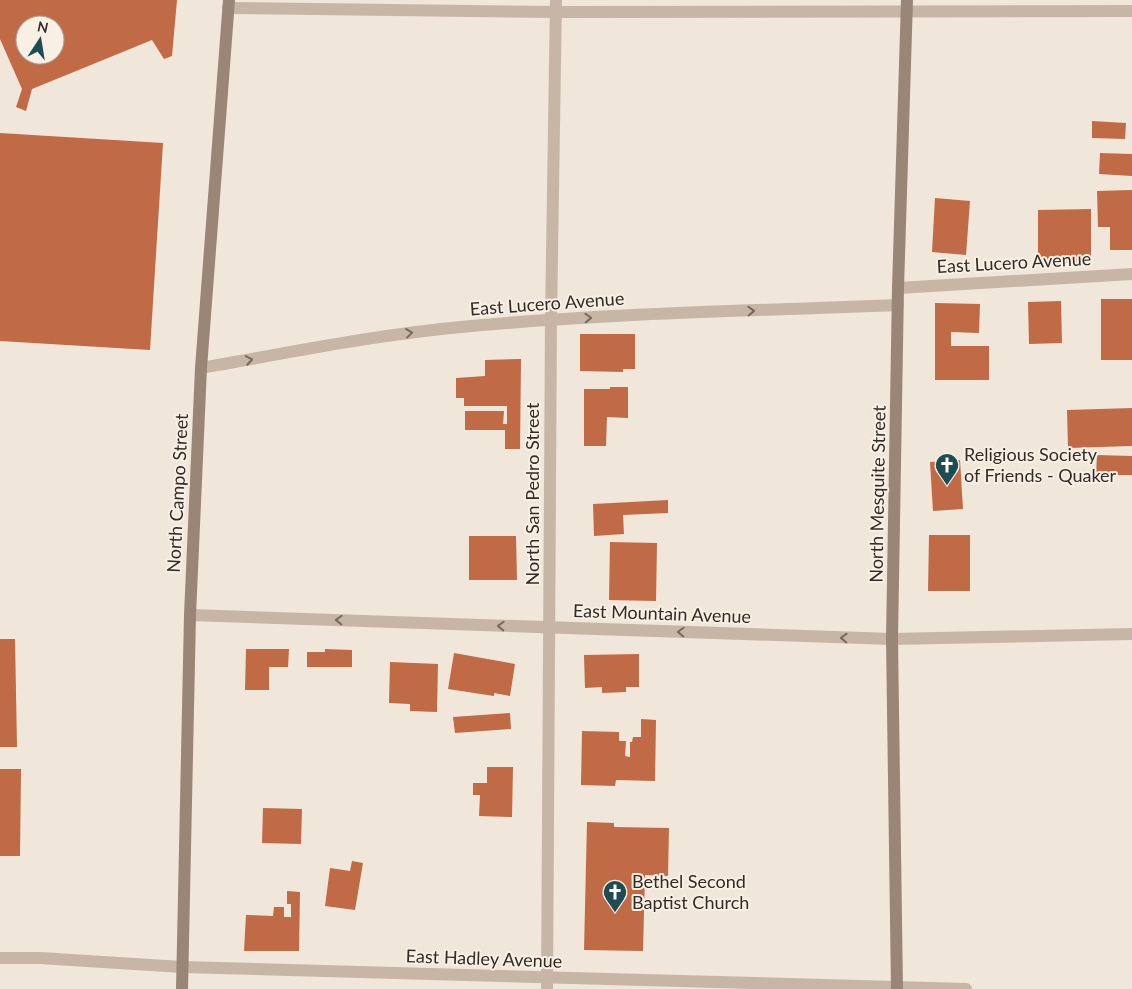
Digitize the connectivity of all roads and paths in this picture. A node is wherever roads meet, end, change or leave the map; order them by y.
1 (229, 4) edge
2 (907, 5) edge
3 (556, 6) edge
4 (1132, 11) edge
5 (1132, 274) edge
6 (898, 288) junction
7 (898, 305) junction
8 (551, 320) junction
9 (201, 368) junction
10 (190, 615) junction
11 (550, 627) junction
12 (1132, 634) edge
13 (892, 639) junction
14 (0, 958) edge
15 (182, 968) junction
16 (547, 984) edge
17 (897, 988) edge
18 (182, 989) edge
19 (966, 989) edge

1 - 3 street
1 - 9 street, North Campo Street
2 - 3 street
2 - 4 street
2 - 6 street, North Mesquite Street
3 - 8 street, North San Pedro Street
5 - 6 street, East Lucero Avenue
6 - 7 street, North Mesquite Street
8 -> 7 street, East Lucero Avenue
7 - 13 street, North Mesquite Street
9 -> 8 street, East Lucero Avenue
8 - 11 street, North San Pedro Street
9 - 10 street, North Campo Street
11 -> 10 street, East Mountain Avenue
10 - 15 street, North Campo Street
13 -> 11 street, East Mountain Avenue
11 - 16 street, North San Pedro Street
12 - 13 street, East Mountain Avenue
13 - 17 street, North Mesquite Street
14 - 15 street, East Hadley Avenue
15 - 16 street, East Hadley Avenue
15 - 18 street, North Campo Street
16 - 17 street, East Hadley Avenue
17 - 19 street, East Hadley Avenue

